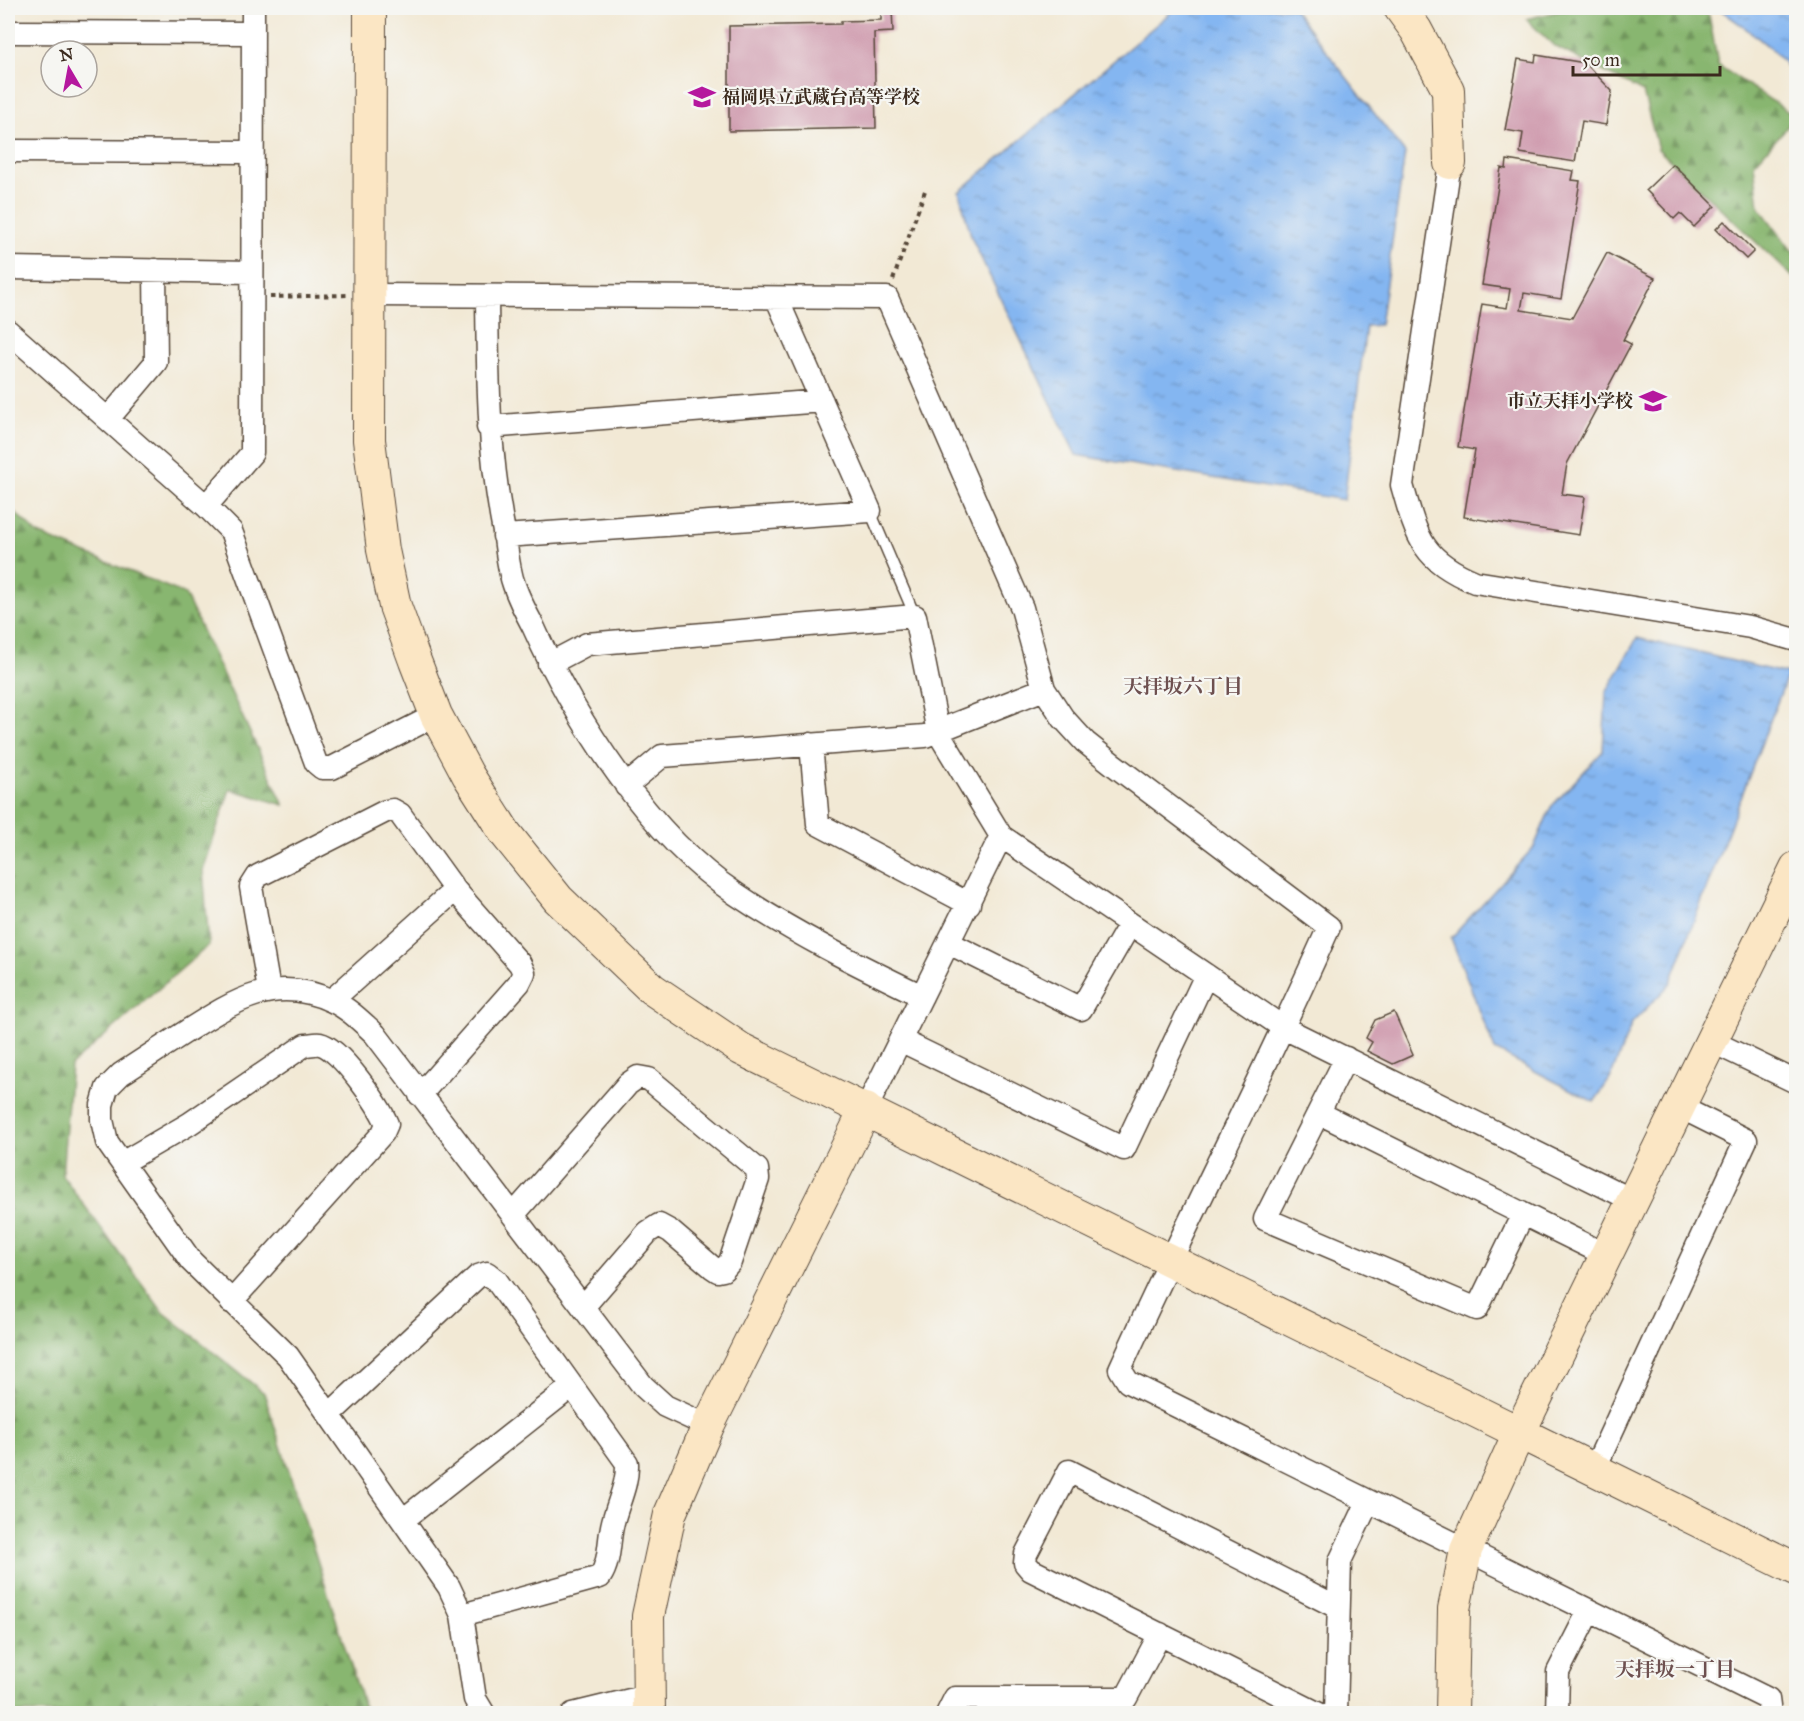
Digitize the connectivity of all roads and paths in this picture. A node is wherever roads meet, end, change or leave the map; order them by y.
1 (253, 8) edge
2 (370, 8) edge
3 (1400, 8) edge
4 (8, 32) edge
5 (252, 33) junction
6 (8, 151) edge
7 (252, 152) junction
8 (1450, 163) joint
9 (926, 188) dead end
10 (8, 268) edge
11 (155, 270) junction
12 (252, 272) junction
13 (369, 295) junction
14 (251, 297) junction
15 (487, 297) junction
16 (887, 298) junction
17 (777, 299) junction
18 (8, 331) edge
19 (822, 401) junction
20 (108, 419) junction
21 (488, 427) junction
22 (207, 506) junction
23 (870, 511) junction
24 (504, 536) junction
25 (915, 616) junction
26 (1797, 640) edge
27 (549, 664) junction
28 (1044, 689) junction
29 (436, 715) junction
30 (938, 732) junction
31 (811, 744) junction
32 (626, 786) junction
33 (1001, 836) junction
34 (1797, 868) edge
35 (455, 890) junction
36 (969, 904) junction
37 (1130, 924) junction
38 (949, 943) junction
39 (1206, 975) junction
40 (269, 990) junction
41 (922, 996) junction
42 (332, 1000) junction
43 (1284, 1028) junction
44 (900, 1040) junction
45 (1713, 1042) junction
46 (1346, 1058) junction
47 (1797, 1082) edge
48 (420, 1095) junction
49 (1680, 1107) junction
50 (866, 1109) junction
51 (1319, 1113) junction
52 (122, 1163) junction
53 (1634, 1201) junction
54 (514, 1214) junction
55 (1524, 1214) junction
56 (1606, 1255) junction
57 (1170, 1260) junction
58 (231, 1302) junction
59 (584, 1306) junction
60 (571, 1387) junction
61 (330, 1414) junction
62 (708, 1426) junction
63 (1519, 1433) junction
64 (1593, 1470) junction
65 (1368, 1502) junction
66 (403, 1520) junction
67 (1467, 1550) junction
68 (1797, 1569) edge
69 (1337, 1607) junction
70 (1589, 1611) junction
71 (462, 1616) junction
72 (1160, 1634) junction
73 (648, 1705) edge
74 (484, 1713) edge
75 (573, 1713) edge
76 (947, 1713) edge
77 (1319, 1713) edge
78 (1336, 1713) edge
79 (1452, 1713) edge
80 (1557, 1713) edge
81 (1770, 1713) edge

1 - 5 street
2 - 13 street
3 - 8 street
4 - 5 street
5 - 7 street
6 - 7 street
7 - 12 street
8 - 26 street
9 - 16 path
10 - 11 street
11 - 12 street
11 - 20 street
12 - 14 street
13 - 14 path
13 - 15 street
13 - 29 street
14 - 22 street
15 - 17 street
15 - 21 street
16 - 17 street
16 - 28 street
17 - 19 street
18 - 20 street
19 - 21 street
19 - 23 street
20 - 22 street
21 - 24 street
22 - 29 street
23 - 24 street
23 - 25 lane
24 - 27 street
25 - 27 street
25 - 30 street
27 - 32 street
28 - 30 street
28 - 43 street
29 - 50 street
30 - 31 street
30 - 33 street
31 - 32 street
31 - 36 street
32 - 41 street
33 - 36 street
33 - 37 street
34 - 45 street
35 - 40 street
35 - 42 street
35 - 48 street
36 - 38 street
37 - 38 street
37 - 39 street
38 - 41 street
39 - 43 street
39 - 44 street
40 - 42 street
40 - 52 street
41 - 44 street
42 - 48 street
43 - 46 street
43 - 57 street
44 - 50 street
45 - 47 street
45 - 49 street
46 - 51 street
46 - 53 street
48 - 54 street
49 - 53 street
49 - 64 street
50 - 57 street
50 - 62 street
51 - 55 street
51 - 55 street
52 - 58 street
52 - 58 street
53 - 56 street
54 - 59 street
54 - 59 street
55 - 56 street
56 - 63 street
57 - 63 street
57 - 65 street
58 - 61 street
59 - 62 street
60 - 61 street
60 - 66 street
60 - 71 street
61 - 66 street
62 - 73 street
63 - 64 street
63 - 67 street
64 - 68 street
65 - 67 street
65 - 69 street
66 - 71 street
67 - 70 street
67 - 79 street
69 - 72 street
69 - 78 street
70 - 80 street
70 - 81 street
71 - 74 street
72 - 76 street
72 - 77 street
73 - 75 street

